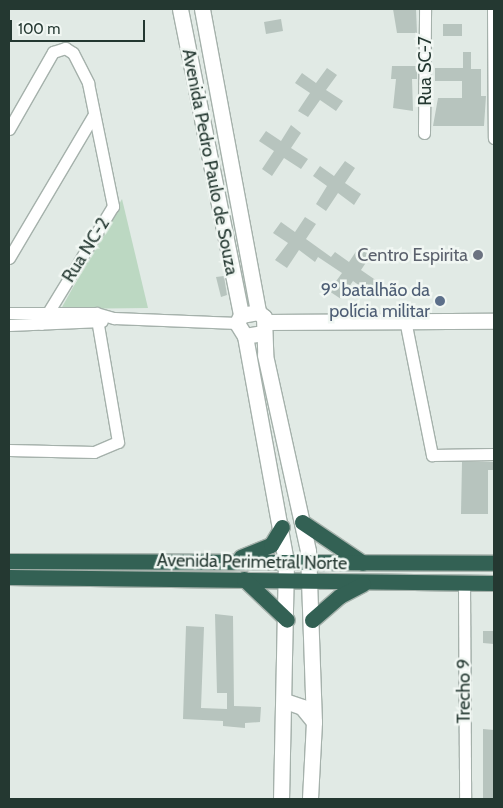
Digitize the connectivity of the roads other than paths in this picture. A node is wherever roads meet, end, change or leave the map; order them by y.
1 (180, 9) edge
2 (202, 9) edge
3 (425, 9) edge
4 (493, 9) edge
5 (186, 46) junction
6 (215, 77) junction
7 (198, 108) junction
8 (94, 114) junction
9 (222, 121) junction
10 (9, 129) edge
11 (424, 132) dead end
12 (494, 138) edge
13 (9, 258) edge
14 (48, 312) junction
15 (9, 313) edge
16 (96, 318) junction
17 (405, 320) junction
18 (494, 321) edge
19 (262, 322) junction
20 (41, 324) junction
21 (9, 325) edge
22 (241, 325) junction
23 (9, 450) edge
24 (494, 454) edge
25 (302, 522) junction
26 (282, 527) junction
27 (226, 560) junction
28 (9, 561) edge
29 (286, 562) junction
30 (309, 562) junction
31 (364, 563) junction
32 (494, 563) edge
33 (9, 577) edge
34 (244, 579) junction
35 (287, 580) junction
36 (310, 581) junction
37 (364, 583) junction
38 (464, 583) junction
39 (494, 583) edge
40 (287, 620) junction
41 (312, 620) junction
42 (285, 701) junction
43 (314, 722) junction
44 (283, 796) edge
45 (310, 799) edge
46 (465, 799) edge

1 - 5 main road, Avenida Pedro Paulo de Souza
2 - 6 main road, Avenida Pedro Paulo de Souza
3 - 11 street, Rua SC-7
4 - 12 street
5 - 6 main road
5 - 7 main road, Avenida Pedro Paulo de Souza
6 - 9 main road, Avenida Pedro Paulo de Souza
7 - 9 main road
7 - 22 main road, Avenida Pedro Paulo de Souza
8 - 10 street, Rua NC-2
8 - 13 street
8 - 14 street, Rua NC-2
9 - 19 main road, Avenida Pedro Paulo de Souza
14 - 15 street
14 - 16 street
14 - 20 street, Rua NC-2
16 - 20 street
16 - 22 street
16 - 23 street
17 - 18 main road
17 - 19 main road
17 - 24 street
19 - 22 main road
19 - 22 main road
19 - 25 main road, Avenida Pedro Paulo de Souza
20 - 21 street
22 - 26 main road, Avenida Pedro Paulo de Souza
25 - 30 main road, Avenida Pedro Paulo de Souza
25 - 31 highway
26 - 27 highway
26 - 29 main road, Avenida Pedro Paulo de Souza
27 - 28 highway, Avenida Perimetral Norte
27 - 29 highway, Avenida Perimetral Norte
29 - 30 highway, Avenida Perimetral Norte
29 - 35 main road, Avenida Pedro Paulo de Souza
30 - 31 highway, Avenida Perimetral Norte
30 - 36 main road, Avenida Pedro Paulo de Souza
31 - 32 highway, Avenida Perimetral Norte
33 - 34 highway, Avenida Perimetral Norte
34 - 35 highway, Avenida Perimetral Norte
34 - 40 highway
35 - 36 highway, Avenida Perimetral Norte
35 - 40 main road, Avenida Pedro Paulo de Souza
36 - 37 highway, Avenida Perimetral Norte
36 - 41 main road, Avenida Pedro Paulo de Souza
37 - 38 highway, Avenida Perimetral Norte
37 - 41 highway
38 - 39 highway, Avenida Perimetral Norte
38 - 46 street, Trecho 9
40 - 42 main road, Avenida Pedro Paulo de Souza
41 - 43 main road, Avenida Pedro Paulo de Souza
42 - 43 main road
42 - 44 main road, Avenida Pedro Paulo de Souza
43 - 45 main road, Avenida Pedro Paulo de Souza

